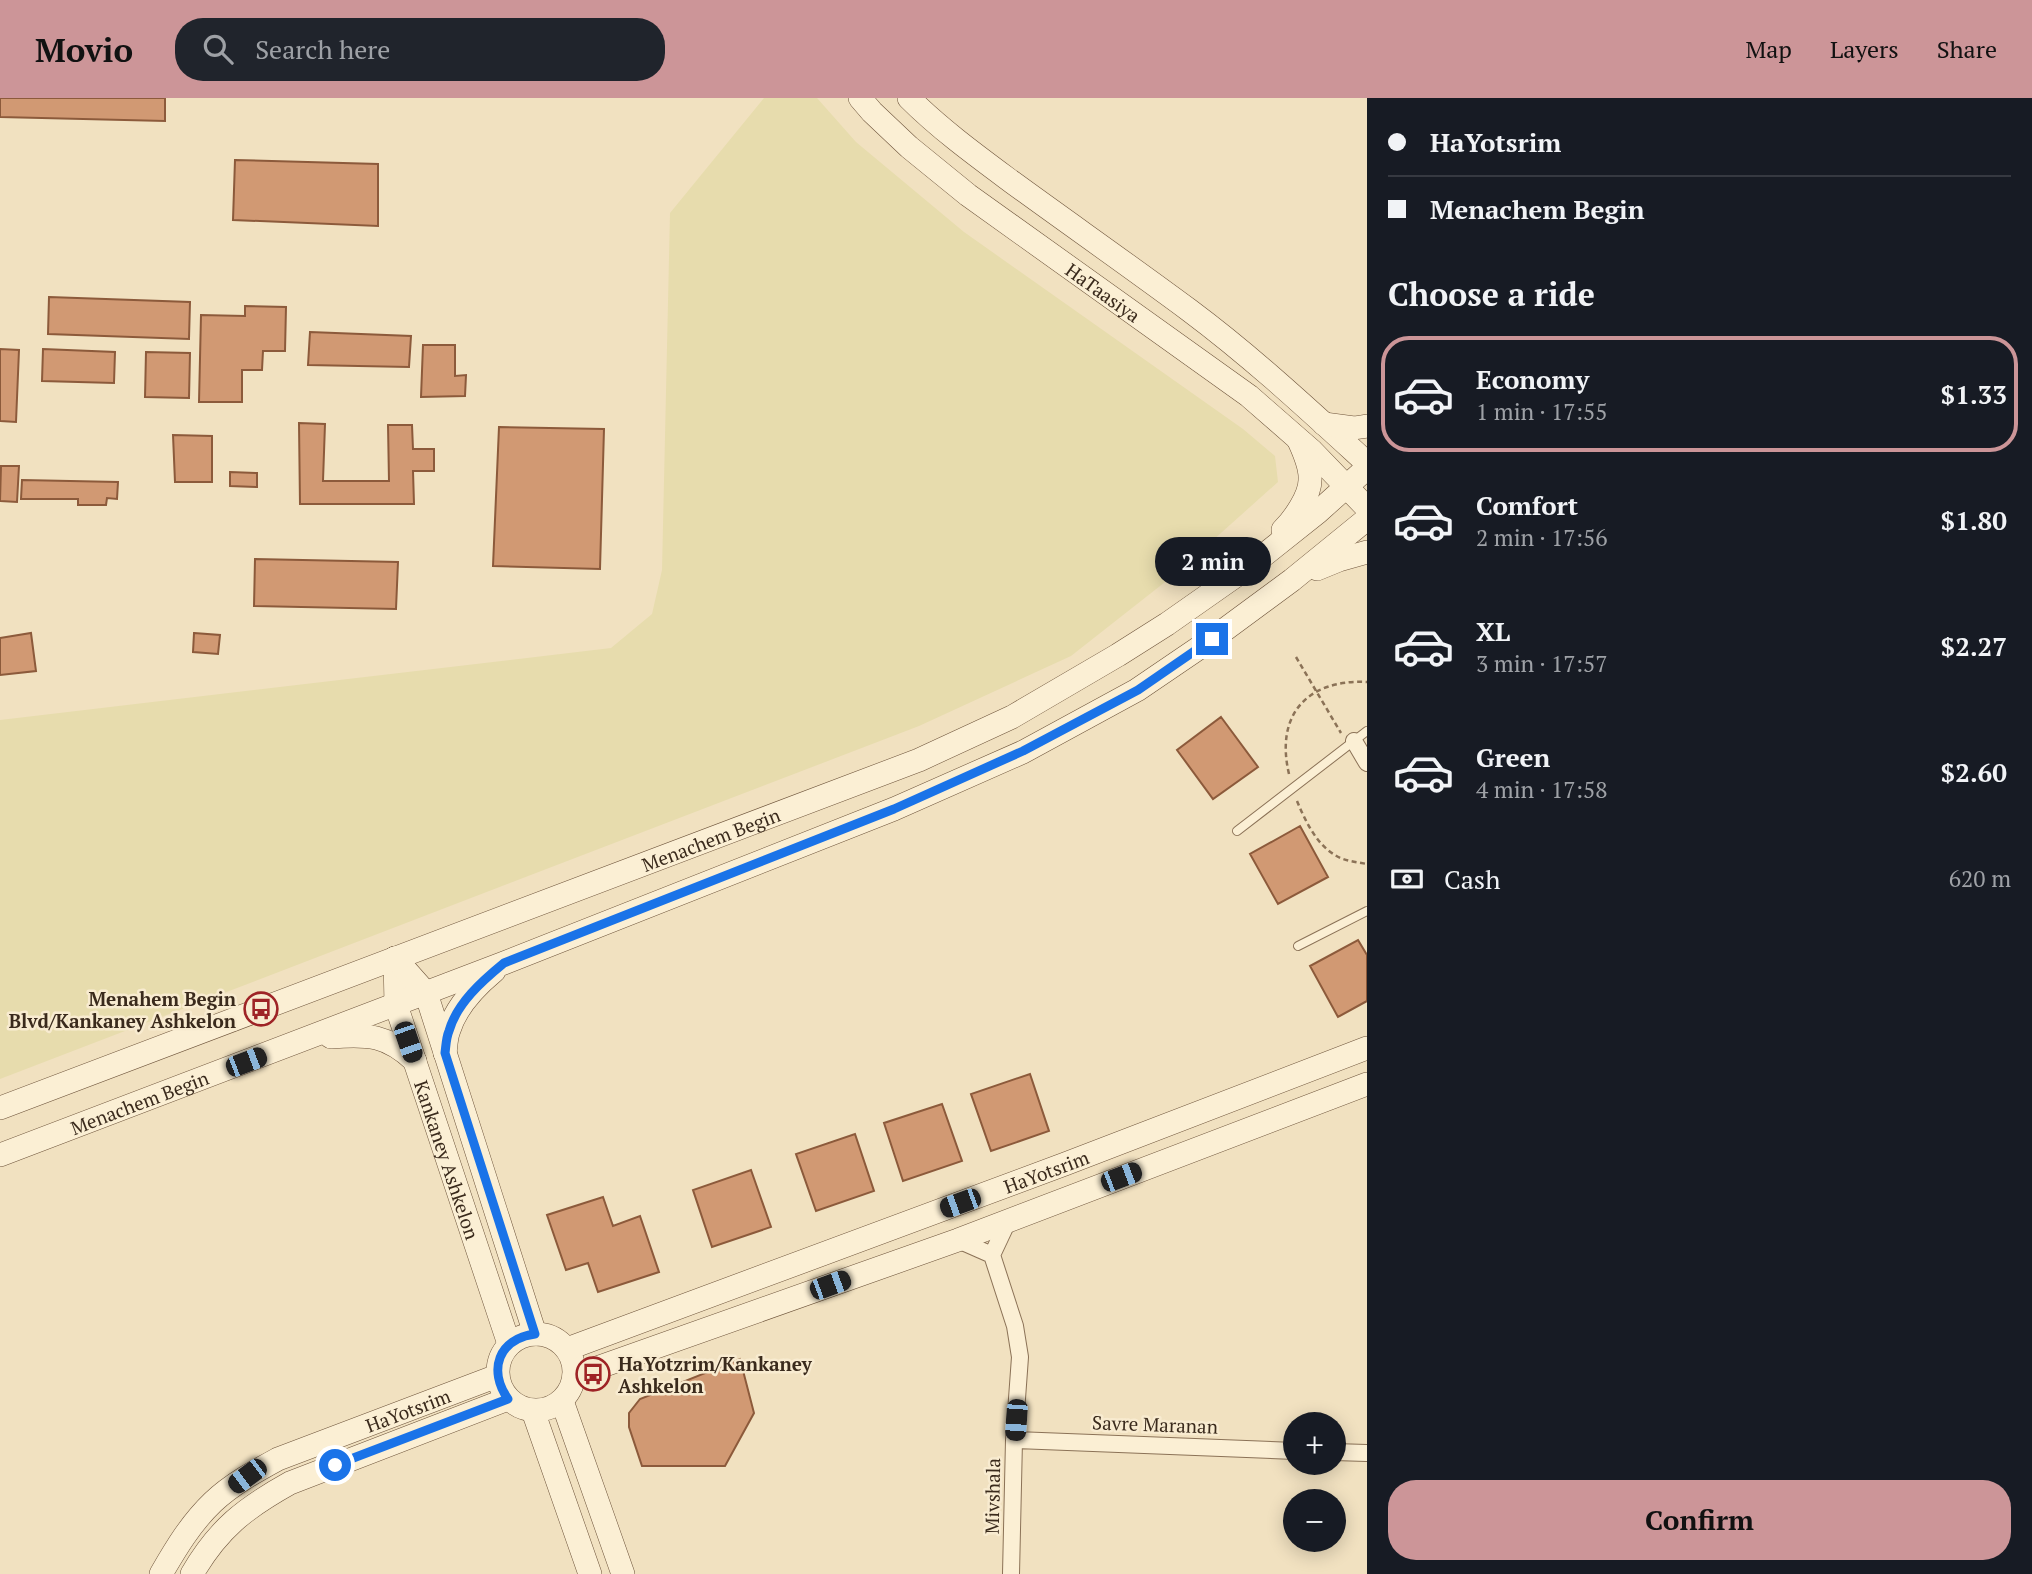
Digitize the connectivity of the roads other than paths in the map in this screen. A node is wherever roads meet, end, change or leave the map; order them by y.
1 (860, 98) edge
2 (909, 98) edge
3 (1324, 424) junction
4 (1367, 426) edge
5 (1298, 438) junction
6 (1367, 463) edge
7 (1367, 468) edge
8 (1347, 486) junction
9 (1367, 508) edge
10 (1367, 519) edge
11 (1367, 552) edge
12 (1254, 563) junction
13 (1292, 580) junction
14 (1356, 739) edge
15 (1367, 763) edge
16 (1237, 831) dead end
17 (1367, 911) edge
18 (1298, 946) dead end
19 (395, 958) junction
20 (504, 963) junction
21 (426, 993) junction
22 (396, 1005) junction
23 (296, 1043) junction
24 (1367, 1048) edge
25 (445, 1053) junction
26 (415, 1061) junction
27 (1367, 1084) edge
28 (0, 1108) edge
29 (0, 1155) edge
30 (1008, 1221) junction
31 (958, 1240) junction
32 (992, 1255) junction
33 (535, 1334) junction
34 (509, 1344) junction
35 (567, 1349) junction
36 (497, 1376) junction
37 (574, 1376) junction
38 (508, 1399) junction
39 (562, 1401) junction
40 (533, 1411) junction
41 (1014, 1440) junction
42 (1283, 1451) edge
43 (1346, 1452) edge
44 (1367, 1453) edge
45 (161, 1574) edge
46 (192, 1574) edge
47 (590, 1574) edge
48 (623, 1574) edge
49 (1011, 1574) edge

1 - 5 street, HaTaasiya
2 - 3 street, HaTaasiya
3 - 4 street
3 - 6 street, HaTaasiya
5 - 8 street, HaTaasiya
5 - 12 street
7 - 8 street, Menachem Begin
8 - 9 street, HaTaasiya
8 - 12 street, Menachem Begin
10 - 13 street, Menachem Begin
11 - 13 street
12 - 19 street, Menachem Begin
13 - 20 street, Menachem Begin
14 - 15 street
14 - 16 lane
17 - 18 lane
19 - 21 street, Kankaney Ashkelon
19 - 22 street, Kankaney Ashkelon
19 - 28 street, Menachem Begin
20 - 21 street, Menachem Begin
20 - 25 street
21 - 22 street, Menachem Begin
21 - 25 street, Kankaney Ashkelon
22 - 23 street, Menachem Begin
22 - 26 street, Kankaney Ashkelon
23 - 26 street
23 - 29 street, Menachem Begin
24 - 35 street, HaYotsrim
25 - 33 street, Kankaney Ashkelon
26 - 34 street, Kankaney Ashkelon
27 - 30 street, HaYotsrim
30 - 31 street, HaYotsrim
30 - 32 street
31 - 32 street
31 - 37 street, HaYotsrim
32 - 41 street, Mivshala
33 - 34 street
33 - 35 street
34 - 36 street
35 - 37 street
36 - 38 street
36 - 45 street, HaYotsrim
37 - 39 street
38 - 40 street
38 - 46 street, HaYotsrim
39 - 40 street
39 - 48 street
40 - 47 street
41 - 42 street, Savre Maranan
41 - 49 street, Mivshala
43 - 44 street

